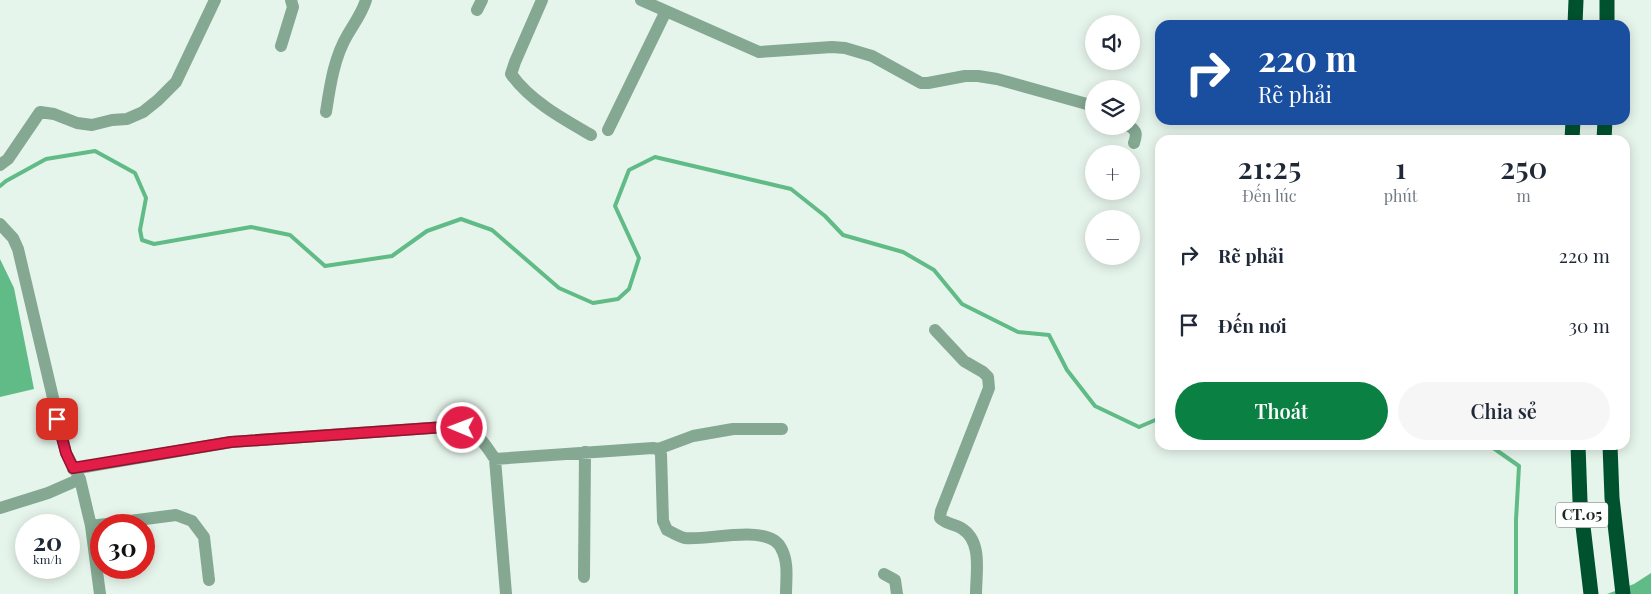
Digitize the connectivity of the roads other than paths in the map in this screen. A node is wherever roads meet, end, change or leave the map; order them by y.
1 (215, 0) edge
2 (292, 0) edge
3 (366, 0) edge
4 (542, 0) edge
5 (641, 0) edge
6 (1576, 0) edge
7 (1608, 0) edge
8 (666, 11) junction
9 (1575, 20) edge
10 (1607, 20) edge
11 (281, 46) dead end
12 (1085, 103) edge
13 (326, 112) dead end
14 (608, 130) dead end
15 (591, 135) dead end
16 (1137, 135) edge
17 (1134, 143) dead end
18 (0, 164) edge
19 (1, 225) edge
20 (935, 330) dead end
21 (782, 429) dead end
22 (658, 449) junction
23 (1578, 450) edge
24 (1610, 450) edge
25 (585, 452) junction
26 (495, 458) junction
27 (76, 474) junction
28 (0, 508) edge
29 (155, 518) edge
30 (90, 523) edge
31 (884, 574) dead end
32 (584, 577) dead end
33 (98, 579) edge
34 (209, 580) dead end
35 (1591, 589) edge
36 (100, 594) edge
37 (506, 594) edge
38 (786, 594) edge
39 (898, 594) edge
40 (976, 594) edge
41 (1623, 594) edge

1 - 18 street
2 - 11 street
3 - 13 street
4 - 15 street
5 - 8 street
6 - 9 highway
7 - 10 highway
8 - 12 street
8 - 14 street
16 - 17 street
19 - 27 street
20 - 40 street
21 - 22 street
22 - 25 street
22 - 38 street
23 - 35 highway, CT.05
24 - 41 highway, CT.05
25 - 26 street
25 - 32 street
26 - 27 street
26 - 37 street
27 - 28 street
27 - 30 street
29 - 34 street
31 - 39 street
33 - 36 street

